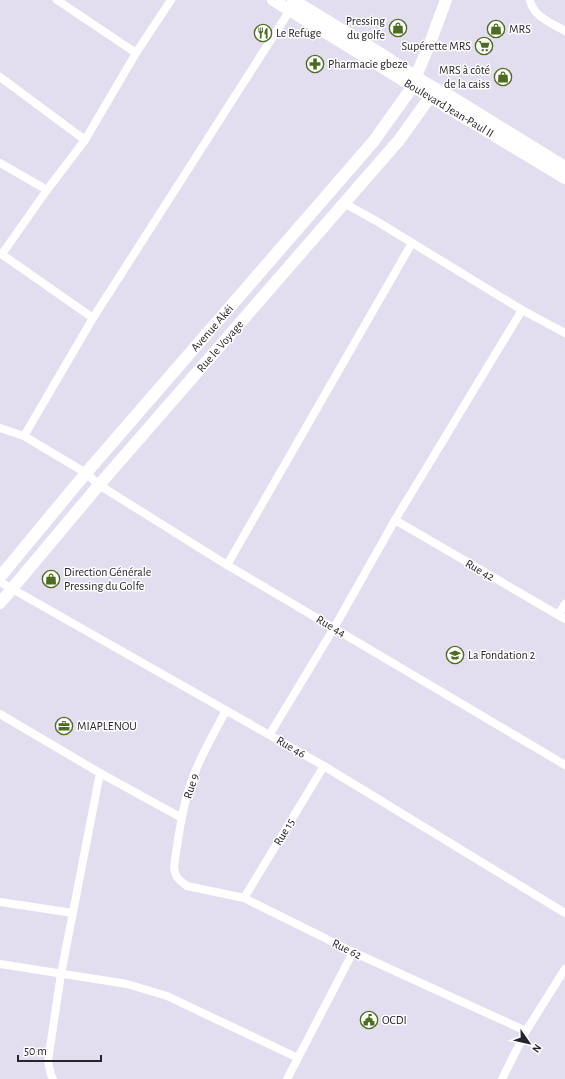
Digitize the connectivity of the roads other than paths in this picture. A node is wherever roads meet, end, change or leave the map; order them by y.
1 (57, 0) edge
2 (172, 0) edge
3 (273, 0) edge
4 (446, 0) edge
5 (530, 0) edge
6 (291, 5) edge
7 (565, 31) edge
8 (136, 53) junction
9 (0, 77) edge
10 (413, 79) junction
11 (427, 84) junction
12 (430, 97) junction
13 (85, 140) junction
14 (0, 163) edge
15 (565, 167) edge
16 (565, 178) edge
17 (47, 190) junction
18 (344, 203) junction
19 (412, 243) junction
20 (1, 254) edge
21 (522, 310) junction
22 (93, 318) junction
23 (565, 333) edge
24 (0, 428) edge
25 (24, 436) junction
26 (86, 473) junction
27 (99, 485) junction
28 (395, 520) junction
29 (227, 565) junction
30 (0, 577) edge
31 (0, 582) edge
32 (12, 589) junction
33 (0, 603) edge
34 (565, 604) edge
35 (561, 617) edge
36 (334, 628) junction
37 (226, 710) junction
38 (0, 714) edge
39 (270, 734) junction
40 (565, 765) edge
41 (324, 766) junction
42 (100, 773) junction
43 (182, 818) junction
44 (174, 867) joint
45 (244, 898) junction
46 (0, 902) edge
47 (73, 913) junction
48 (565, 913) edge
49 (353, 952) junction
50 (0, 964) edge
51 (565, 969) edge
52 (61, 974) junction
53 (526, 1031) junction
54 (298, 1058) junction
55 (53, 1079) edge
56 (287, 1079) edge
57 (502, 1079) edge

1 - 8 street
2 - 8 street
3 - 6 main road, Boulevard Jean-Paul II
4 - 10 main road, Avenue Akéi
5 - 7 street
6 - 10 main road, Boulevard Jean-Paul II
6 - 22 street
8 - 13 street
9 - 13 street
10 - 11 main road, Boulevard Jean-Paul II
10 - 12 main road, Boulevard Jean-Paul II
10 - 26 main road, Avenue Akéi
11 - 12 main road
11 - 15 main road, Boulevard Jean-Paul II
12 - 16 main road, Boulevard Jean-Paul II
12 - 18 main road, Rue le Voyage
13 - 17 street
14 - 17 street
17 - 20 street
18 - 19 street
18 - 27 main road, Rue le Voyage
19 - 21 street
19 - 29 street
20 - 22 street
21 - 23 street
21 - 28 street
22 - 25 street
24 - 25 street, Rue 44
25 - 26 street, Rue 44
26 - 27 street, Rue 44
26 - 30 main road, Avenue Akéi
27 - 29 street, Rue 44
27 - 32 main road, Rue le Voyage
28 - 35 street, Rue 42
28 - 36 street
29 - 36 street, Rue 44
31 - 32 street, Rue 46
32 - 33 main road, Rue le Voyage
32 - 37 street, Rue 46
34 - 35 street
36 - 39 street
36 - 40 street, Rue 44
37 - 39 street, Rue 46
37 - 43 street, Rue 9
38 - 42 street
39 - 41 street, Rue 46
41 - 45 street, Rue 15
41 - 48 street, Rue 46
42 - 43 street
42 - 47 street
43 - 44 street, Rue 9
44 - 45 street, Rue 62
45 - 49 street, Rue 62
46 - 47 street
47 - 52 street
49 - 53 street, Rue 62
49 - 54 street
50 - 52 street
51 - 53 street
52 - 54 street
52 - 55 street
53 - 57 street
54 - 56 street

